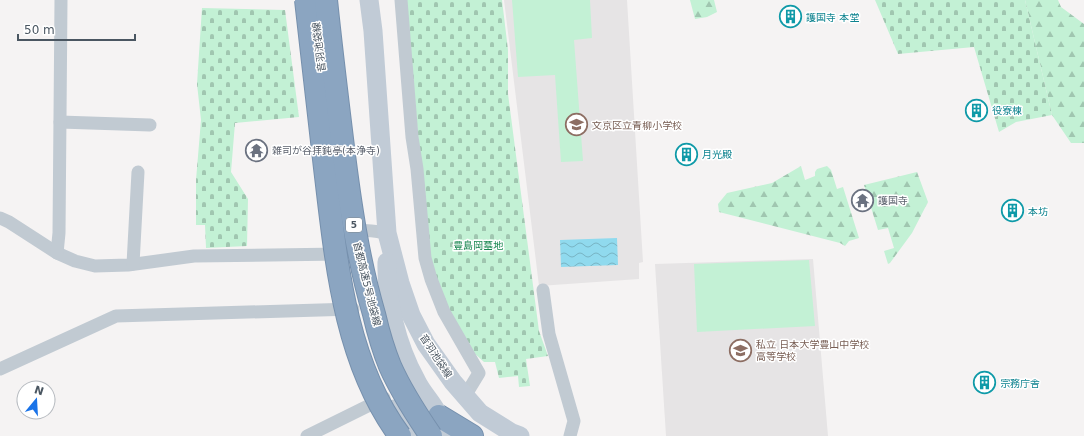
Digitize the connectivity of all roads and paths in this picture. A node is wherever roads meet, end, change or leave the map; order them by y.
1 (60, 0) edge
2 (306, 0) edge
3 (314, 0) edge
4 (326, 0) edge
5 (336, 0) edge
6 (369, 0) edge
7 (401, 0) edge
8 (60, 122) junction
9 (150, 125) dead end
10 (138, 172) dead end
11 (0, 218) edge
12 (387, 233) junction
13 (344, 245) junction
14 (57, 253) junction
15 (133, 264) junction
16 (543, 290) dead end
17 (354, 309) junction
18 (0, 369) edge
19 (388, 396) junction
20 (465, 396) junction
21 (439, 416) junction
22 (513, 435) edge
23 (307, 436) edge
24 (400, 436) edge
25 (414, 436) edge
26 (431, 436) edge
27 (447, 436) edge
28 (472, 436) edge
29 (570, 436) edge

1 - 8 street
2 - 24 highway, 5, bridge
3 - 13 main road, 音羽池袋線
4 - 26 highway, 首都高速5号池袋線 / 5, bridge
5 - 13 main road, 音羽池袋線
6 - 12 main road, 音羽池袋線
7 - 20 street
8 - 9 street
8 - 14 street
10 - 15 street
11 - 14 street
12 - 13 street
12 - 20 main road, 音羽池袋線
12 - 21 main road, 音羽池袋線
13 - 15 street
13 - 17 main road, 音羽池袋線
14 - 15 street
16 - 29 street
17 - 18 street
17 - 19 main road, 音羽池袋線
19 - 23 street
19 - 25 main road, 音羽池袋線
20 - 22 main road, 音羽池袋線
21 - 27 main road, 音羽池袋線
21 - 28 highway

